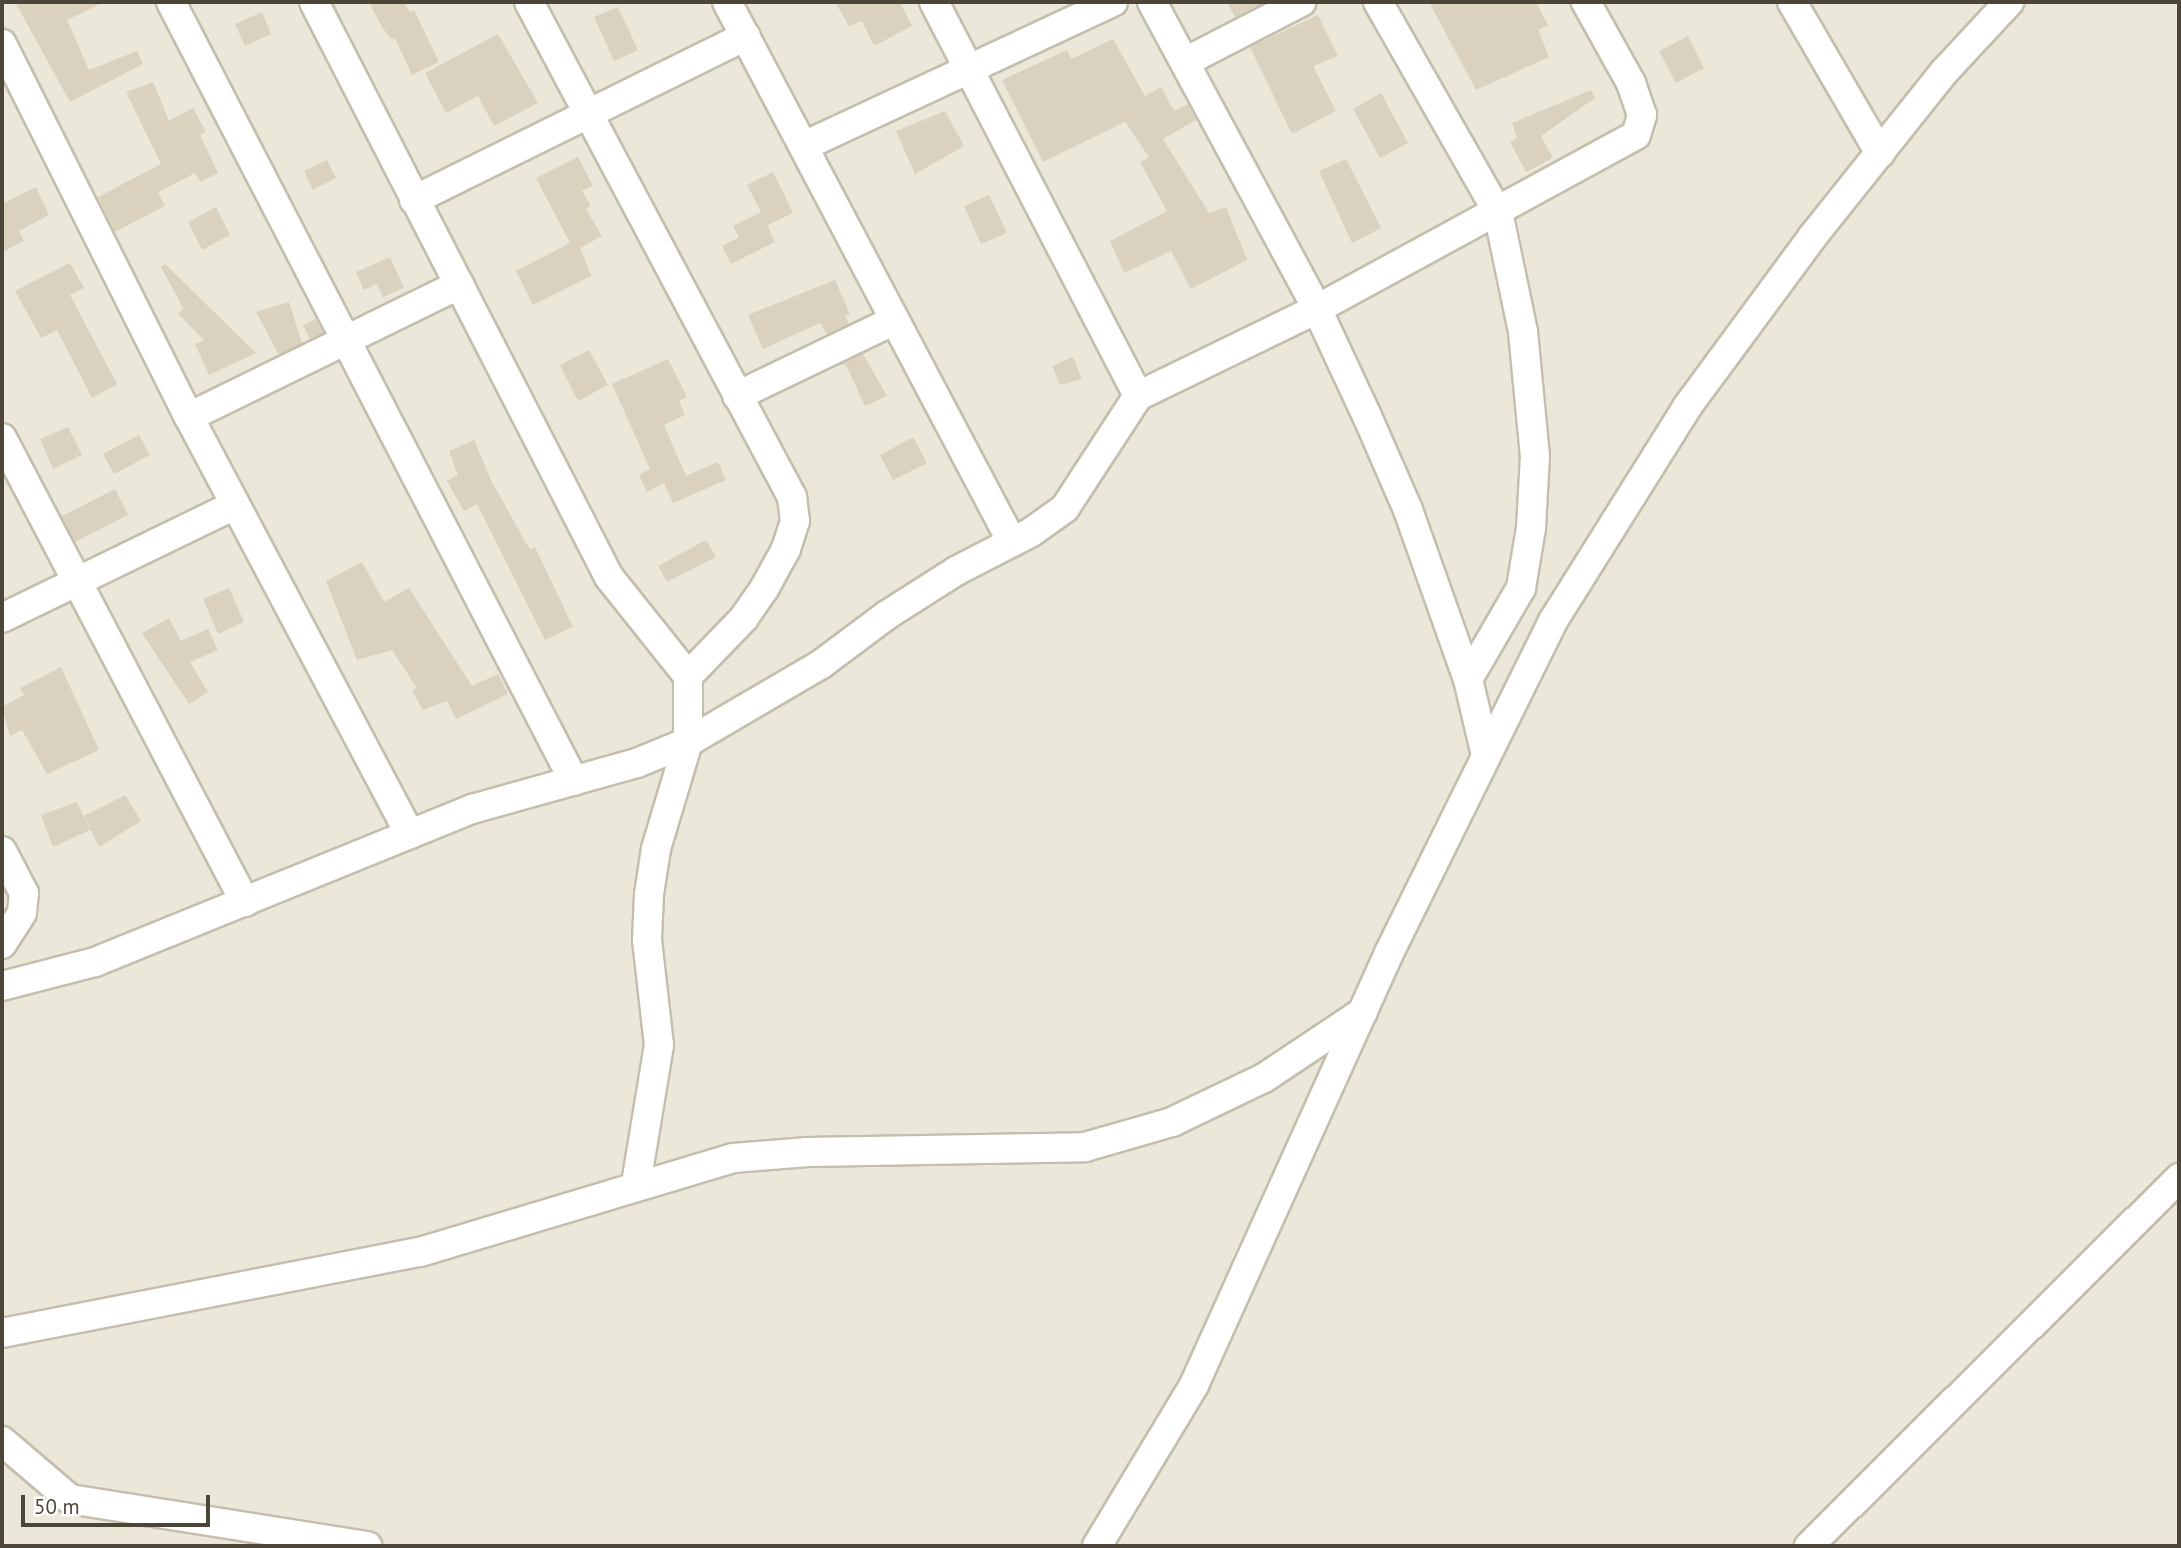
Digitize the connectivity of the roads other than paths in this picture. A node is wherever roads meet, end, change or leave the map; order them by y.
1 (171, 2) edge
2 (314, 2) edge
3 (529, 2) edge
4 (727, 2) edge
5 (934, 2) edge
6 (1113, 2) edge
7 (1152, 2) edge
8 (1301, 2) edge
9 (1378, 2) edge
10 (1586, 2) edge
11 (1792, 2) edge
12 (2000, 4) edge
13 (746, 36) junction
14 (2, 44) edge
15 (1185, 62) junction
16 (969, 69) junction
17 (587, 114) junction
18 (804, 146) junction
19 (1880, 153) junction
20 (414, 200) junction
21 (1498, 212) junction
22 (459, 285) junction
23 (1317, 309) junction
24 (895, 320) junction
25 (344, 342) junction
26 (737, 396) junction
27 (1138, 396) junction
28 (189, 418) junction
29 (2, 438) edge
30 (235, 505) junction
31 (1012, 542) junction
32 (78, 583) junction
33 (2, 618) edge
34 (688, 676) junction
35 (1468, 679) junction
36 (688, 742) junction
37 (1486, 756) junction
38 (574, 781) junction
39 (410, 834) junction
40 (2, 851) edge
41 (245, 902) junction
42 (2, 944) edge
43 (2, 986) edge
44 (1363, 1012) junction
45 (2179, 1178) edge
46 (636, 1184) junction
47 (2, 1333) edge
48 (2, 1441) edge
49 (367, 1546) edge
50 (1097, 1546) edge
51 (1809, 1546) edge

1 - 25 street
2 - 20 street
3 - 17 street
4 - 13 street
5 - 16 street
6 - 16 street
7 - 15 street
8 - 15 street
9 - 21 street
10 - 21 street
11 - 19 street
12 - 19 street
13 - 17 street
13 - 18 street
14 - 28 street
15 - 23 street
16 - 18 street
16 - 27 street
17 - 20 street
17 - 26 street
18 - 24 street
19 - 37 street
20 - 22 street
21 - 23 street
21 - 35 street
22 - 25 street
22 - 34 street
23 - 27 street
23 - 35 street
24 - 26 street
24 - 31 street
25 - 28 street
25 - 38 street
26 - 34 street
27 - 31 street
28 - 30 street
29 - 32 street
30 - 32 street
30 - 39 street
31 - 36 street
32 - 33 street
32 - 41 street
34 - 36 street
35 - 37 street
36 - 38 street
36 - 46 street
37 - 44 street
38 - 39 street
39 - 41 street
40 - 42 street
41 - 43 street
44 - 46 street
44 - 50 street
45 - 51 street
46 - 47 street
48 - 49 street

